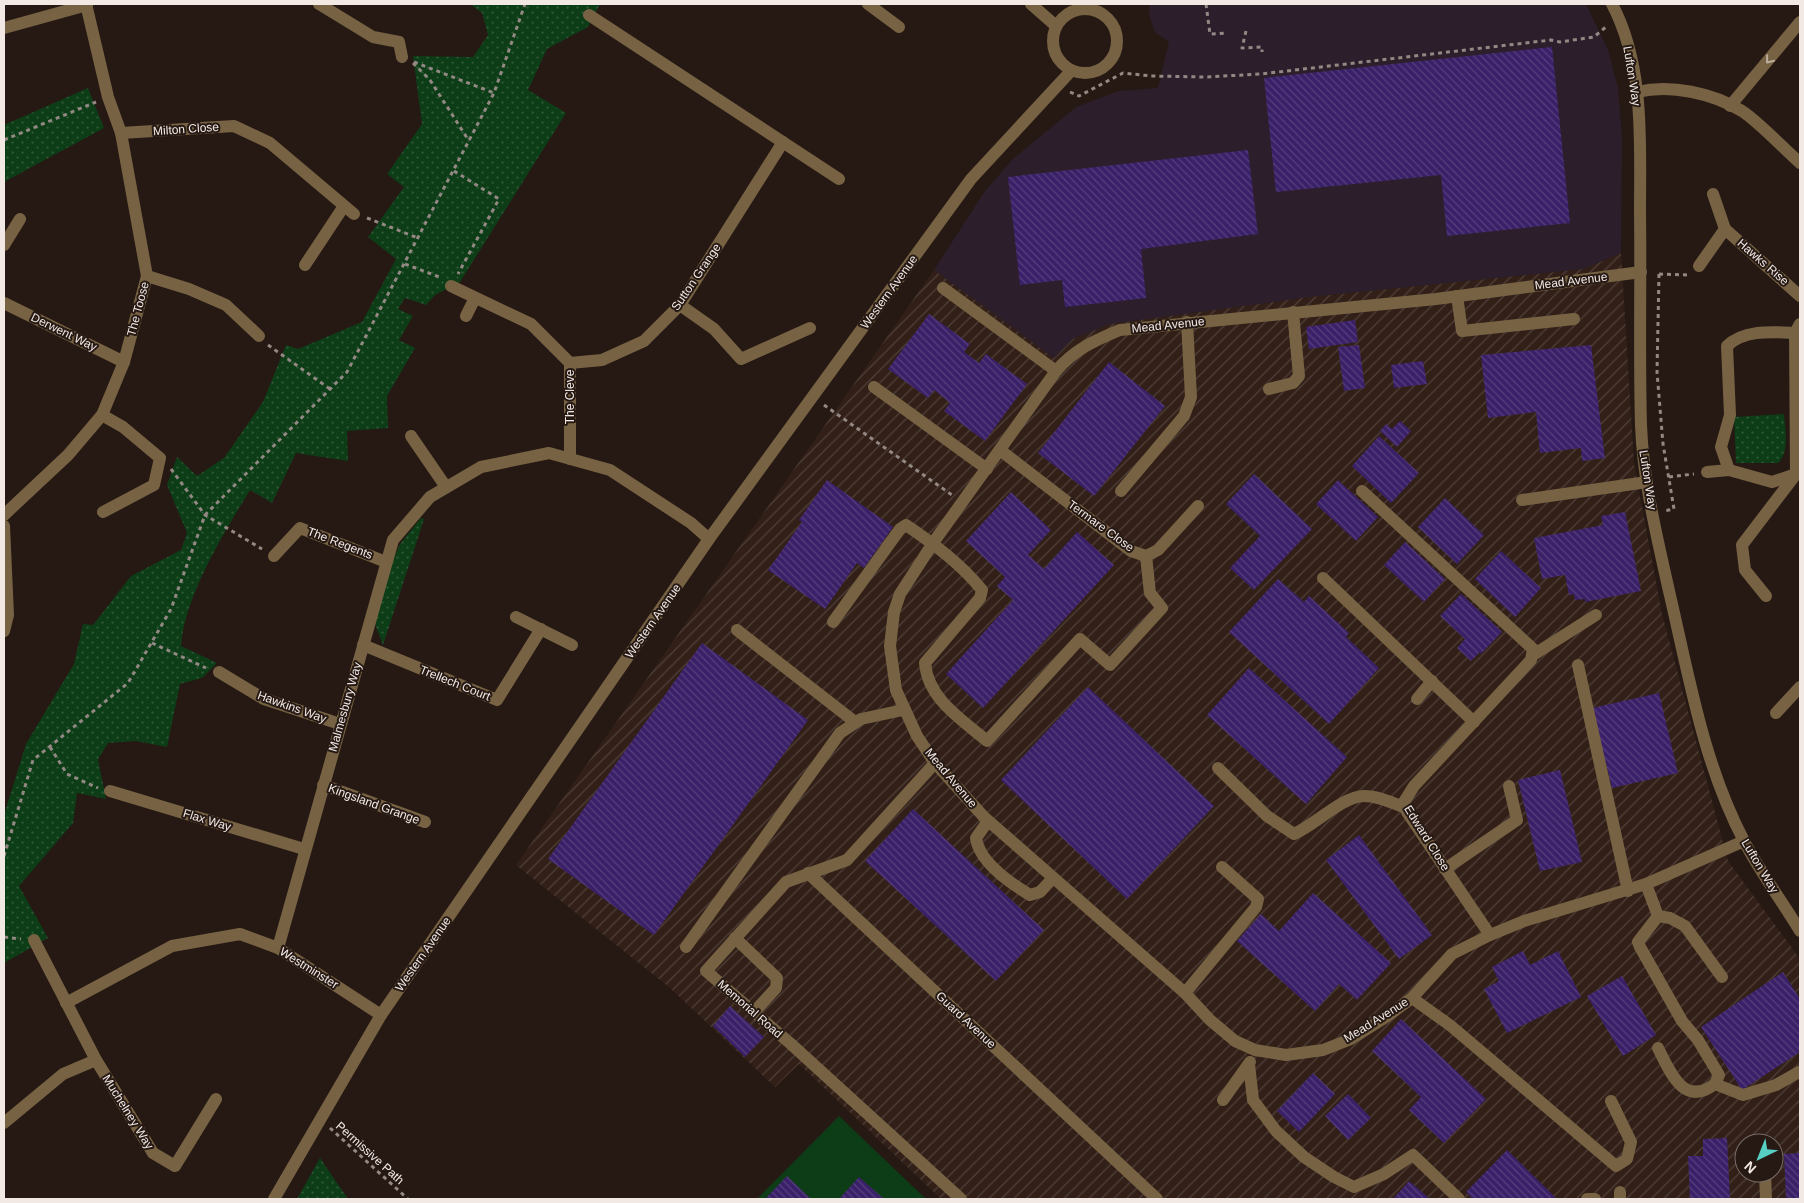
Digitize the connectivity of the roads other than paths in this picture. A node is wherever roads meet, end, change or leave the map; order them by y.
1 (86, 4) edge
2 (319, 4) edge
3 (868, 4) edge
4 (1031, 4) edge
5 (1612, 4) edge
6 (1098, 7) edge
7 (589, 15) dead end
8 (1800, 22) edge
9 (1056, 26) junction
10 (898, 27) dead end
11 (4, 28) edge
12 (402, 57) dead end
13 (1071, 71) junction
14 (1637, 92) junction
15 (1730, 106) junction
16 (121, 133) junction
17 (783, 142) junction
18 (1800, 163) edge
19 (840, 179) dead end
20 (1713, 194) dead end
21 (344, 206) junction
22 (354, 214) road end
23 (20, 219) dead end
24 (1725, 229) junction
25 (4, 245) edge
26 (305, 266) dead end
27 (1699, 266) road end
28 (1640, 272) junction
29 (147, 276) junction
30 (451, 286) road end
31 (942, 288) dead end
32 (1457, 296) junction
33 (1800, 296) edge
34 (475, 298) junction
35 (4, 303) edge
36 (680, 305) junction
37 (1293, 312) junction
38 (466, 316) dead end
39 (1574, 319) dead end
40 (1187, 322) junction
41 (810, 328) dead end
42 (1798, 328) edge
43 (259, 336) road end
44 (124, 362) junction
45 (570, 363) junction
46 (1056, 370) junction
47 (874, 387) dead end
48 (1269, 389) dead end
49 (102, 415) junction
50 (411, 436) dead end
51 (1000, 450) junction
52 (570, 459) junction
53 (987, 469) junction
54 (1729, 470) junction
55 (1707, 472) road end
56 (1796, 474) junction
57 (1647, 482) junction
58 (446, 487) junction
59 (1122, 491) dead end
60 (1362, 491) dead end
61 (1522, 500) dead end
62 (1198, 506) dead end
63 (103, 512) dead end
64 (4, 515) edge
65 (4, 526) edge
66 (709, 540) junction
67 (933, 544) junction
68 (274, 556) road end
69 (1146, 556) junction
70 (386, 562) junction
71 (1323, 578) dead end
72 (1766, 596) dead end
73 (1596, 615) dead end
74 (516, 617) dead end
75 (833, 622) dead end
76 (541, 629) junction
77 (737, 630) dead end
78 (4, 631) edge
79 (363, 645) junction
80 (572, 645) dead end
81 (1533, 655) junction
82 (1578, 665) dead end
83 (219, 672) road end
84 (1432, 682) junction
85 (1800, 687) edge
86 (1417, 699) dead end
87 (903, 710) junction
88 (1776, 713) dead end
89 (855, 722) junction
90 (1474, 722) junction
91 (340, 724) junction
92 (935, 763) junction
93 (1218, 768) dead end
94 (323, 785) junction
95 (1509, 786) dead end
96 (110, 791) road end
97 (1406, 808) junction
98 (988, 821) junction
99 (425, 822) dead end
100 (1744, 841) junction
101 (304, 849) junction
102 (1222, 867) dead end
103 (1446, 868) junction
104 (808, 873) junction
105 (1053, 878) junction
106 (1646, 884) junction
107 (1628, 891) junction
108 (1658, 916) junction
109 (1800, 931) edge
110 (1490, 935) junction
111 (735, 938) junction
112 (34, 940) dead end
113 (686, 947) dead end
114 (278, 948) junction
115 (1722, 977) dead end
116 (1185, 993) junction
117 (1412, 998) junction
118 (66, 1003) junction
119 (754, 1012) junction
120 (381, 1015) junction
121 (1658, 1048) dead end
122 (1255, 1050) junction
123 (96, 1060) junction
124 (1249, 1064) junction
125 (1799, 1072) edge
126 (1715, 1084) junction
127 (216, 1099) dead end
128 (1223, 1100) dead end
129 (1611, 1101) dead end
130 (4, 1123) edge
131 (1765, 1183) edge
132 (274, 1199) edge
133 (961, 1199) edge
134 (1157, 1199) edge
135 (1459, 1199) edge
136 (1587, 1199) edge
137 (1595, 1199) edge
138 (1766, 1199) edge

1 - 11 street
1 - 16 street, The Toose
2 - 12 street
3 - 10 street
4 - 9 street
5 - 14 street, Lufton Way
6 - 9 street
6 - 13 street
7 - 17 street
8 -> 15 street
9 - 13 street
13 - 66 street, Western Avenue
14 - 15 street
14 - 28 street, Lufton Way
15 - 18 street
16 - 21 street, Milton Close
16 - 29 street, The Toose
17 - 19 street
17 - 36 street, Sutton Grange
20 - 24 street, Hawks Rise
21 - 22 street, Milton Close
21 - 26 street
23 - 25 street
24 - 27 street, Hawks Rise
24 - 33 street, Hawks Rise
28 - 32 street, Mead Avenue
28 - 57 street, Lufton Way
29 - 43 street
29 - 44 street, The Toose
30 - 34 street, The Cleve
31 - 46 street
32 - 37 street, Mead Avenue
32 - 39 street
34 - 38 street
34 - 45 street, The Cleve
35 - 44 street, Derwent Way
36 - 41 street
36 - 45 street, Sutton Grange
37 - 40 street, Mead Avenue
37 - 48 street
40 - 46 street, Mead Avenue
40 - 59 street
42 - 54 street
42 - 56 street
44 - 49 street, The Toose
45 - 52 street, The Cleve
46 - 51 street, Mead Avenue
47 - 53 street
49 - 63 street
49 - 64 street, The Toose
50 - 58 street
51 - 53 street, Mead Avenue
51 - 69 street, Termare Close
52 - 58 street, Malmesbury Way
52 - 66 street, Malmesbury Way
53 - 67 street, Mead Avenue
54 - 55 street
54 - 56 street
56 - 72 street
57 - 61 street
57 - 100 street, Lufton Way
58 - 70 street, Malmesbury Way
60 - 81 street
62 - 69 street, Termare Close
65 - 78 street
66 - 120 street, Western Avenue
67 - 69 street
67 - 75 street
67 - 87 street, Mead Avenue
68 - 70 street, The Regents
70 - 79 street, Malmesbury Way
71 - 84 street
73 - 81 street, Edward Close
74 - 76 street
76 - 79 street, Trellech Court
76 - 80 street
77 - 89 street
79 - 91 street, Malmesbury Way
81 - 90 street, Edward Close
82 - 107 street
83 - 91 street, Hawkins Way
84 - 86 street
84 - 90 street
85 - 88 street
87 - 89 street
87 - 92 street, Mead Avenue
89 - 113 street
90 - 97 street, Edward Close
91 - 94 street, Malmesbury Way
92 - 98 street, Mead Avenue
92 - 104 street, Memorial Road
93 - 97 street
94 - 99 street, Kingsland Grange
94 - 101 street, Malmesbury Way
95 - 103 street
96 - 101 street, Flax Way
97 - 103 street, Edward Close
98 - 105 street, Mead Avenue
98 - 105 street
100 - 106 street, Mead Avenue
100 - 109 street, Lufton Way
101 - 114 street, Malmesbury Way
102 - 116 street
103 - 110 street, Edward Close
104 - 111 street, Memorial Road
104 - 134 street, Guard Avenue
105 - 116 street, Mead Avenue
106 - 107 street, Mead Avenue
106 - 108 street
107 - 110 street, Mead Avenue
108 - 115 street
108 - 126 street
110 - 117 street, Mead Avenue
111 - 119 street
111 - 119 street, Memorial Road
112 - 118 street, Muchelney Way
114 - 118 street, Westminster
114 - 120 street, Westminster
116 - 122 street, Mead Avenue
117 - 122 street, Mead Avenue
117 - 129 street
118 - 123 street, Muchelney Way
119 - 133 street, Memorial Road
120 - 132 street, Western Avenue
121 - 126 street
122 - 124 street
123 - 127 street, Muchelney Way
123 - 130 street
124 - 128 street
124 - 135 street
125 - 126 street
131 - 138 street
136 - 137 street

